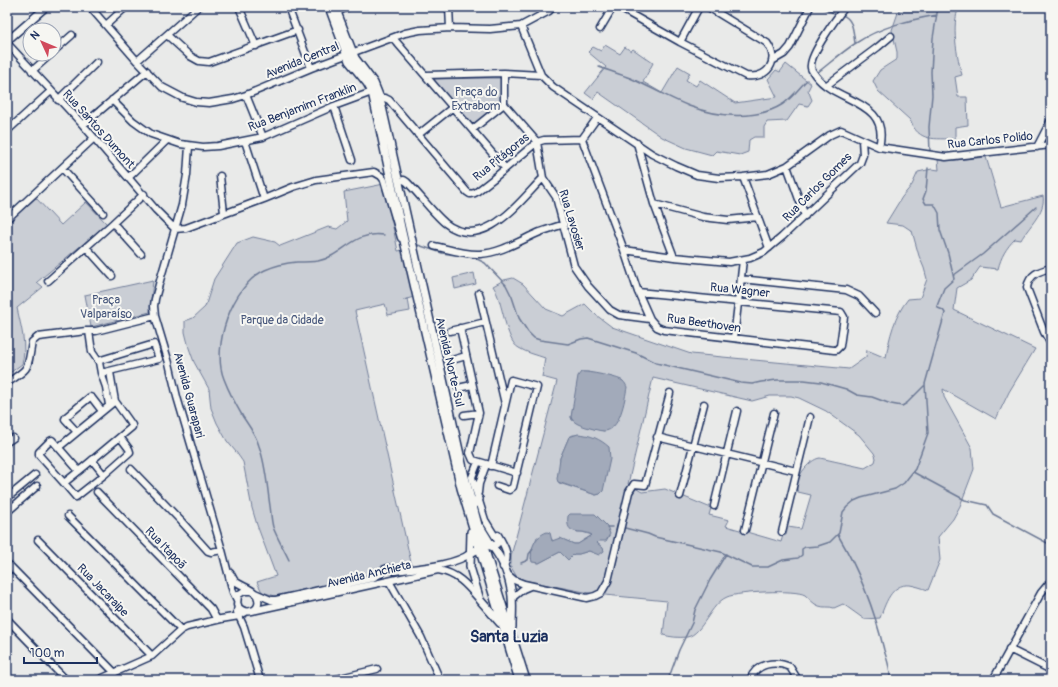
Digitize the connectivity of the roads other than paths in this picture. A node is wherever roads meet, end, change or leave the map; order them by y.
1 (46, 7) edge
2 (90, 7) edge
3 (126, 7) edge
4 (198, 7) edge
5 (239, 7) edge
6 (288, 7) edge
7 (329, 7) edge
8 (348, 7) edge
9 (449, 7) edge
10 (554, 7) edge
11 (613, 7) edge
12 (618, 7) edge
13 (699, 7) edge
14 (708, 7) edge
15 (810, 7) edge
16 (845, 7) edge
17 (336, 10) edge
18 (106, 25) junction
19 (521, 26) junction
20 (450, 28) junction
21 (600, 29) dead end
22 (298, 30) junction
23 (72, 35) dead end
24 (167, 35) junction
25 (891, 36) dead end
26 (393, 38) junction
27 (7, 42) edge
28 (680, 42) junction
29 (62, 44) edge
30 (256, 46) junction
31 (350, 53) junction
32 (137, 61) junction
33 (772, 61) junction
34 (42, 62) edge
35 (97, 62) dead end
36 (311, 68) junction
37 (32, 71) junction
38 (147, 72) junction
39 (504, 74) junction
40 (426, 75) junction
41 (541, 75) junction
42 (826, 85) junction
43 (51, 91) junction
44 (372, 92) junction
45 (246, 94) junction
46 (380, 98) junction
47 (58, 100) junction
48 (112, 100) junction
49 (504, 104) junction
50 (334, 106) junction
51 (453, 107) junction
52 (598, 118) junction
53 (1051, 120) edge
54 (83, 125) junction
55 (473, 129) junction
56 (7, 131) edge
57 (418, 135) junction
58 (263, 137) junction
59 (94, 138) junction
60 (582, 139) junction
61 (166, 140) junction
62 (862, 140) junction
63 (245, 141) junction
64 (537, 142) junction
65 (637, 143) junction
66 (1051, 145) edge
67 (189, 146) junction
68 (879, 147) junction
69 (1037, 147) junction
70 (352, 160) dead end
71 (787, 166) junction
72 (505, 168) junction
73 (63, 169) junction
74 (220, 176) dead end
75 (129, 177) junction
76 (743, 177) junction
77 (543, 178) junction
78 (399, 181) junction
79 (144, 194) junction
80 (264, 199) junction
81 (654, 204) junction
82 (181, 208) junction
83 (103, 213) dead end
84 (224, 213) junction
85 (179, 216) junction
86 (805, 216) junction
87 (758, 217) junction
88 (7, 219) edge
89 (168, 222) junction
90 (113, 223) junction
91 (564, 224) junction
92 (190, 226) junction
93 (175, 229) junction
94 (434, 246) dead end
95 (86, 247) junction
96 (407, 248) junction
97 (769, 248) junction
98 (624, 250) junction
99 (141, 254) dead end
100 (674, 257) junction
101 (743, 260) junction
102 (1051, 268) edge
103 (112, 276) dead end
104 (741, 279) junction
105 (48, 281) dead end
106 (638, 292) junction
107 (479, 293) dead end
108 (738, 301) junction
109 (841, 312) joint
110 (875, 313) dead end
111 (155, 316) junction
112 (650, 319) junction
113 (485, 322) junction
114 (460, 328) junction
115 (90, 331) junction
116 (450, 331) dead end
117 (734, 338) junction
118 (163, 342) junction
119 (154, 344) junction
120 (1051, 344) edge
121 (167, 356) junction
122 (466, 356) junction
123 (159, 359) junction
124 (452, 360) dead end
125 (99, 362) junction
126 (110, 372) junction
127 (101, 373) junction
128 (7, 383) edge
129 (472, 384) junction
130 (458, 388) dead end
131 (501, 388) junction
132 (509, 388) junction
133 (670, 393) dead end
134 (114, 401) junction
135 (704, 404) dead end
136 (109, 405) junction
137 (505, 406) junction
138 (102, 411) junction
139 (738, 411) dead end
140 (479, 413) junction
141 (774, 413) dead end
142 (464, 415) dead end
143 (810, 416) dead end
144 (77, 432) junction
145 (657, 437) junction
146 (13, 438) dead end
147 (120, 438) junction
148 (7, 442) edge
149 (693, 445) junction
150 (59, 447) junction
151 (727, 454) junction
152 (92, 460) junction
153 (478, 462) junction
154 (762, 462) junction
155 (488, 465) junction
156 (131, 469) dead end
157 (796, 470) junction
158 (79, 471) junction
159 (517, 473) junction
160 (35, 475) dead end
161 (104, 475) junction
162 (465, 477) junction
163 (472, 477) junction
164 (481, 478) junction
165 (64, 483) junction
166 (37, 486) dead end
167 (497, 486) dead end
168 (97, 492) dead end
169 (680, 496) dead end
170 (7, 498) edge
171 (478, 498) junction
172 (714, 506) dead end
173 (473, 507) junction
174 (7, 512) edge
175 (68, 516) dead end
176 (473, 519) junction
177 (745, 530) dead end
178 (782, 532) dead end
179 (494, 533) junction
180 (38, 540) dead end
181 (492, 546) junction
182 (481, 548) junction
183 (222, 550) junction
184 (471, 553) junction
185 (9, 565) dead end
186 (226, 566) junction
187 (504, 569) junction
188 (396, 572) junction
189 (380, 574) junction
190 (390, 580) junction
191 (1051, 581) edge
192 (532, 586) junction
193 (254, 592) junction
194 (512, 598) junction
195 (480, 600) junction
196 (238, 608) junction
197 (486, 608) junction
198 (500, 608) junction
199 (249, 611) junction
200 (7, 619) edge
201 (219, 619) junction
202 (502, 625) junction
203 (244, 627) junction
204 (181, 630) junction
205 (512, 635) junction
206 (1009, 649) junction
207 (152, 656) junction
208 (378, 669) dead end
209 (1051, 670) edge
210 (114, 673) junction
211 (66, 680) edge
212 (98, 680) edge
213 (260, 680) edge
214 (332, 680) edge
215 (440, 680) edge
216 (519, 680) edge
217 (526, 680) edge
218 (750, 680) edge
219 (798, 680) edge
220 (993, 680) edge

1 - 27 street
2 - 18 street, Avenida Central
3 - 18 street
4 - 24 street
5 - 30 street
6 - 22 street
7 - 31 main road
8 - 17 street
9 - 20 street
10 - 19 street, Avenida Central
11 - 21 street
12 - 28 street
13 - 28 street
14 - 33 street
15 - 33 street
16 - 42 street
17 - 31 main road
18 - 32 street, Avenida Central
19 - 20 street, Avenida Central
19 - 41 street, Rua Carlos Gomes
20 - 26 street, Avenida Central
22 - 30 street
22 - 36 street
23 - 29 street
24 - 30 street
24 - 32 street
25 - 42 street
26 - 31 street, Avenida Central
26 - 40 street
27 - 37 street, Rua Santos Dumont
28 - 33 street
31 - 36 street, Avenida Central
31 - 44 main road, Avenida Norte-Sul
31 - 46 main road, Avenida Norte-Sul
32 - 38 street, Avenida Central
34 - 37 street
35 - 47 street
36 - 45 street, Avenida Central
37 - 43 street, Rua Santos Dumont
38 - 45 street, Avenida Central
38 - 48 street
39 - 40 street
39 - 41 street
39 - 49 street
40 - 51 street
41 - 52 street, Rua Carlos Gomes
42 - 68 street
43 - 47 street, Rua Santos Dumont
43 - 56 street
44 - 50 street, Rua Benjamim Franklin
44 - 96 main road, Avenida Norte-Sul
45 - 58 street
46 - 57 street, Rua Pitágoras
46 - 78 main road, Avenida Norte-Sul
47 - 54 street, Rua Santos Dumont
48 - 54 street
48 - 61 street, Rua Benjamim Franklin
49 - 55 street
49 - 64 street
50 - 58 street, Rua Benjamim Franklin
50 - 70 street
51 - 55 street
51 - 57 street
52 - 60 street
52 - 65 street, Rua Carlos Gomes
53 - 69 street
54 - 59 street, Rua Santos Dumont
55 - 72 street
57 - 72 street, Rua Pitágoras
58 - 63 street, Rua Benjamim Franklin
59 - 73 street
59 - 75 street, Rua Santos Dumont
60 - 64 street, Rua Pitágoras
60 - 98 street, Rua Beethoven
61 - 67 street, Rua Benjamim Franklin
61 - 75 street
62 - 68 street, Rua Carlos Polido
62 - 71 street, Rua Carlos Gomes
62 - 86 street, Rua Carlos Gomes
63 - 67 street, Rua Benjamim Franklin
63 - 80 street
64 - 72 street, Rua Pitágoras
64 - 77 street, Rua Lavosier
65 - 76 street, Rua Carlos Gomes
65 - 81 street
66 - 69 street, Rua Carlos Polido
67 - 82 street, Avenida Guarapari
68 - 69 street, Rua Carlos Polido
71 - 76 street, Rua Carlos Gomes
71 - 86 street
73 - 83 street
73 - 88 street
74 - 84 street
75 - 79 street, Rua Santos Dumont
76 - 87 street
77 - 78 street
77 - 91 street, Rua Lavosier
78 - 162 main road, Avenida Norte-Sul
79 - 89 street, Rua Santos Dumont
79 - 90 street
80 - 84 street
80 - 96 street
81 - 87 street
81 - 100 street
82 - 85 street, Avenida Guarapari
82 - 92 street
84 - 92 street
85 - 89 street
85 - 93 street, Avenida Guarapari
86 - 97 street, Rua Carlos Gomes
87 - 97 street
89 - 93 street, Rua Santos Dumont
90 - 95 street
90 - 99 street
91 - 94 street
91 - 112 street, Rua Lavosier
92 - 93 street
93 - 111 street, Avenida Guarapari
95 - 103 street
95 - 105 street
96 - 176 main road, Avenida Norte-Sul
97 - 101 street, Rua Carlos Gomes
98 - 100 street, Rua Carlos Gomes
98 - 106 street, Rua Beethoven
100 - 101 street, Rua Carlos Gomes
101 - 104 street
102 - 120 street
104 - 108 street
104 - 110 street
106 - 108 street, Rua Wagner
106 - 112 street, Rua Beethoven
107 - 113 street
108 - 109 street, Rua Wagner
108 - 117 street
109 - 117 street, Rua Beethoven
111 - 115 street
111 - 118 street, Avenida Guarapari
112 - 117 street, Rua Beethoven
113 - 114 street
113 - 131 street
114 - 116 street
114 - 122 street
115 - 125 street
115 - 128 street
118 - 119 street
118 - 121 street, Avenida Guarapari
119 - 123 street
119 - 125 street
121 - 123 street
121 - 183 street, Avenida Guarapari
122 - 124 street
122 - 129 street
123 - 126 street
125 - 127 street
126 - 127 street
126 - 134 street
127 - 136 street
129 - 130 street
129 - 140 street
131 - 132 street
131 - 137 street
132 - 137 street
132 - 159 street
133 - 145 street
134 - 136 street
134 - 147 street
135 - 149 street
136 - 138 street
137 - 155 street
138 - 144 street
138 - 144 street
139 - 151 street
140 - 142 street
140 - 153 street
141 - 154 street
143 - 157 street
144 - 150 street
145 - 149 street
145 - 192 street
146 - 148 street
147 - 152 street
147 - 161 street
149 - 151 street
149 - 169 street
150 - 158 street
150 - 165 street
151 - 154 street
151 - 172 street
152 - 158 street
152 - 161 street
153 - 155 street
153 - 163 street
154 - 157 street
154 - 177 street
155 - 159 street
155 - 164 street
156 - 183 street
157 - 178 street
158 - 165 street
159 - 167 street
160 - 170 street
161 - 165 street
162 - 163 street
162 - 173 main road, Avenida Norte-Sul
163 - 164 street
163 - 171 street
164 - 171 street
166 - 174 street
168 - 201 street, Rua Itapoã
171 - 173 main road
171 - 179 street
173 - 176 main road, Avenida Norte-Sul
175 - 204 street
176 - 181 main road
176 - 182 main road, Avenida Norte-Sul
176 - 184 main road
179 - 181 street
179 - 187 street
180 - 207 street, Rua Jacaraipe
181 - 182 main road
181 - 187 main road
182 - 184 main road
182 - 198 main road, Avenida Norte-Sul
183 - 186 street, Avenida Guarapari
184 - 188 street, Avenida Anchieta
184 - 195 main road
185 - 210 street
186 - 193 street, Avenida Guarapari
186 - 196 street, Avenida Guarapari
187 - 192 street
187 - 194 main road
188 - 189 street, Avenida Anchieta
188 - 190 street
189 - 190 street
189 - 193 street, Avenida Anchieta
190 - 195 street, Avenida Anchieta
190 - 199 street, Avenida Anchieta
190 - 215 street
191 - 206 street
192 - 194 street
193 - 196 street
193 - 199 street
194 - 198 main road
194 - 205 main road
195 - 197 main road
196 - 199 street, Avenida Anchieta
196 - 199 street
196 - 201 street, Avenida Anchieta
196 - 203 street, Avenida Guarapari
197 - 198 main road
197 - 202 main road
198 - 202 main road, Avenida Norte-Sul
198 - 205 main road, Avenida Norte-Sul
199 - 203 street
200 - 211 street
201 - 204 street, Avenida Anchieta
202 - 216 main road, Avenida Norte-Sul
203 - 213 street, Avenida Guarapari
204 - 207 street, Avenida Anchieta
205 - 217 main road, Avenida Norte-Sul
206 - 209 street
206 - 220 street
207 - 210 street, Avenida Anchieta
208 - 214 street
210 - 212 street, Avenida Anchieta
218 - 219 street

